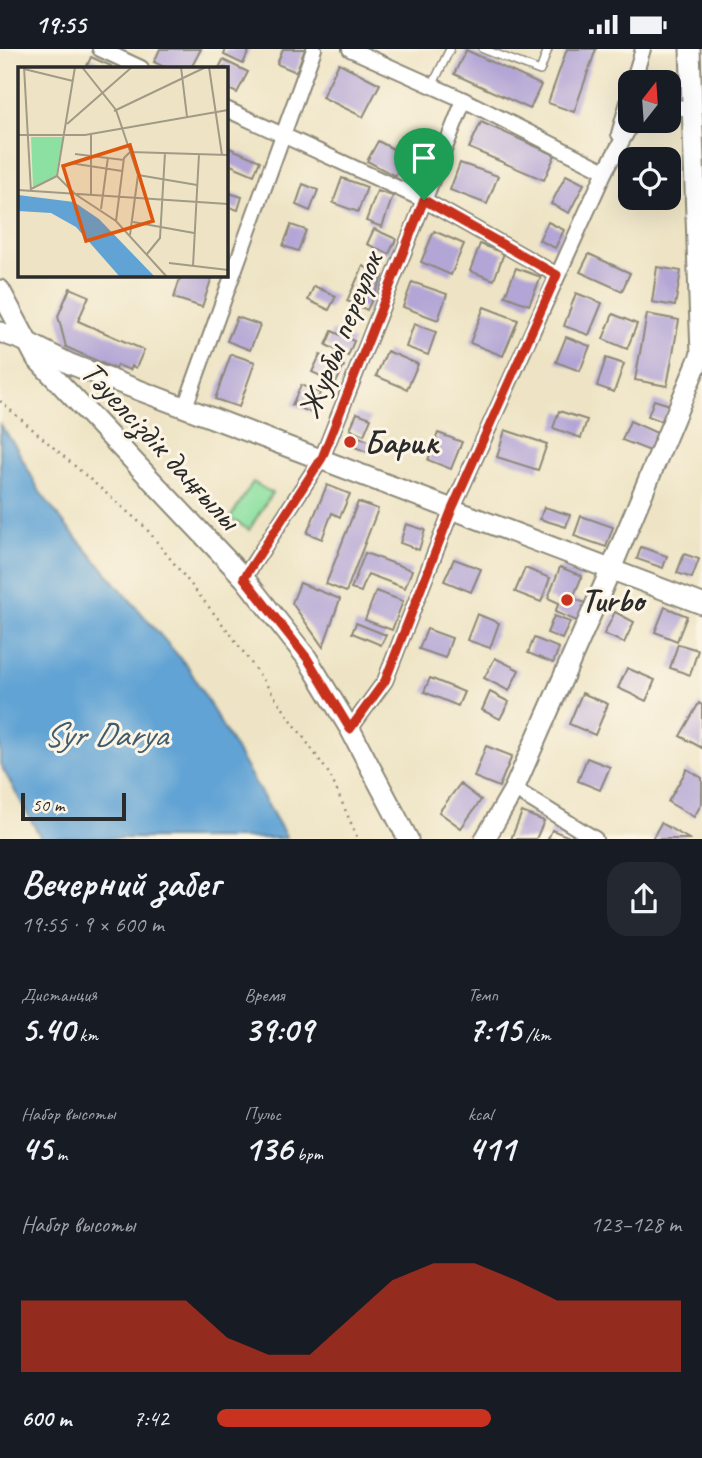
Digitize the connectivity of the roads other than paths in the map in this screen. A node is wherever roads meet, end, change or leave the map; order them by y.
1 (100, 49) edge
2 (314, 49) edge
3 (350, 49) edge
4 (450, 49) edge
5 (483, 49) edge
6 (548, 49) edge
7 (643, 49) edge
8 (690, 49) edge
9 (139, 67) edge
10 (637, 70) edge
11 (432, 86) junction
12 (464, 100) junction
13 (228, 110) edge
14 (697, 111) edge
15 (619, 133) edge
16 (626, 133) edge
17 (283, 136) junction
18 (613, 154) junction
19 (605, 171) junction
20 (424, 200) junction
21 (557, 275) junction
22 (0, 291) edge
23 (0, 332) edge
24 (0, 345) edge
25 (32, 350) junction
26 (701, 354) edge
27 (185, 407) junction
28 (322, 458) junction
29 (452, 509) junction
30 (611, 569) junction
31 (244, 578) junction
32 (702, 604) edge
33 (350, 729) junction
34 (514, 789) junction
35 (408, 838) edge
36 (485, 838) edge
37 (595, 838) edge

1 - 9 street
2 - 17 street
3 - 11 street
4 - 11 lane
5 - 6 lane
7 - 10 street
8 - 14 street
11 - 12 street
12 - 19 street
12 - 20 street, Журбы переулок
13 - 17 street
14 - 26 street
15 - 18 street
16 - 18 street
17 - 20 street
17 - 27 street
18 - 19 street
19 - 21 street
20 - 21 street
20 - 28 street, Журбы переулок
21 - 29 street
22 - 25 street
23 - 25 street
24 - 25 street
25 - 27 street
25 - 31 street, Тәуелсіздік даңғылы
26 - 30 street
27 - 28 street
28 - 29 street
28 - 31 street, Журбы переулок
29 - 30 street
29 - 33 street
30 - 32 street
30 - 34 street
31 - 33 street, Тәуелсіздік даңғылы
33 - 35 street, Тәуелсіздік даңғылы
34 - 36 street
34 - 37 street

